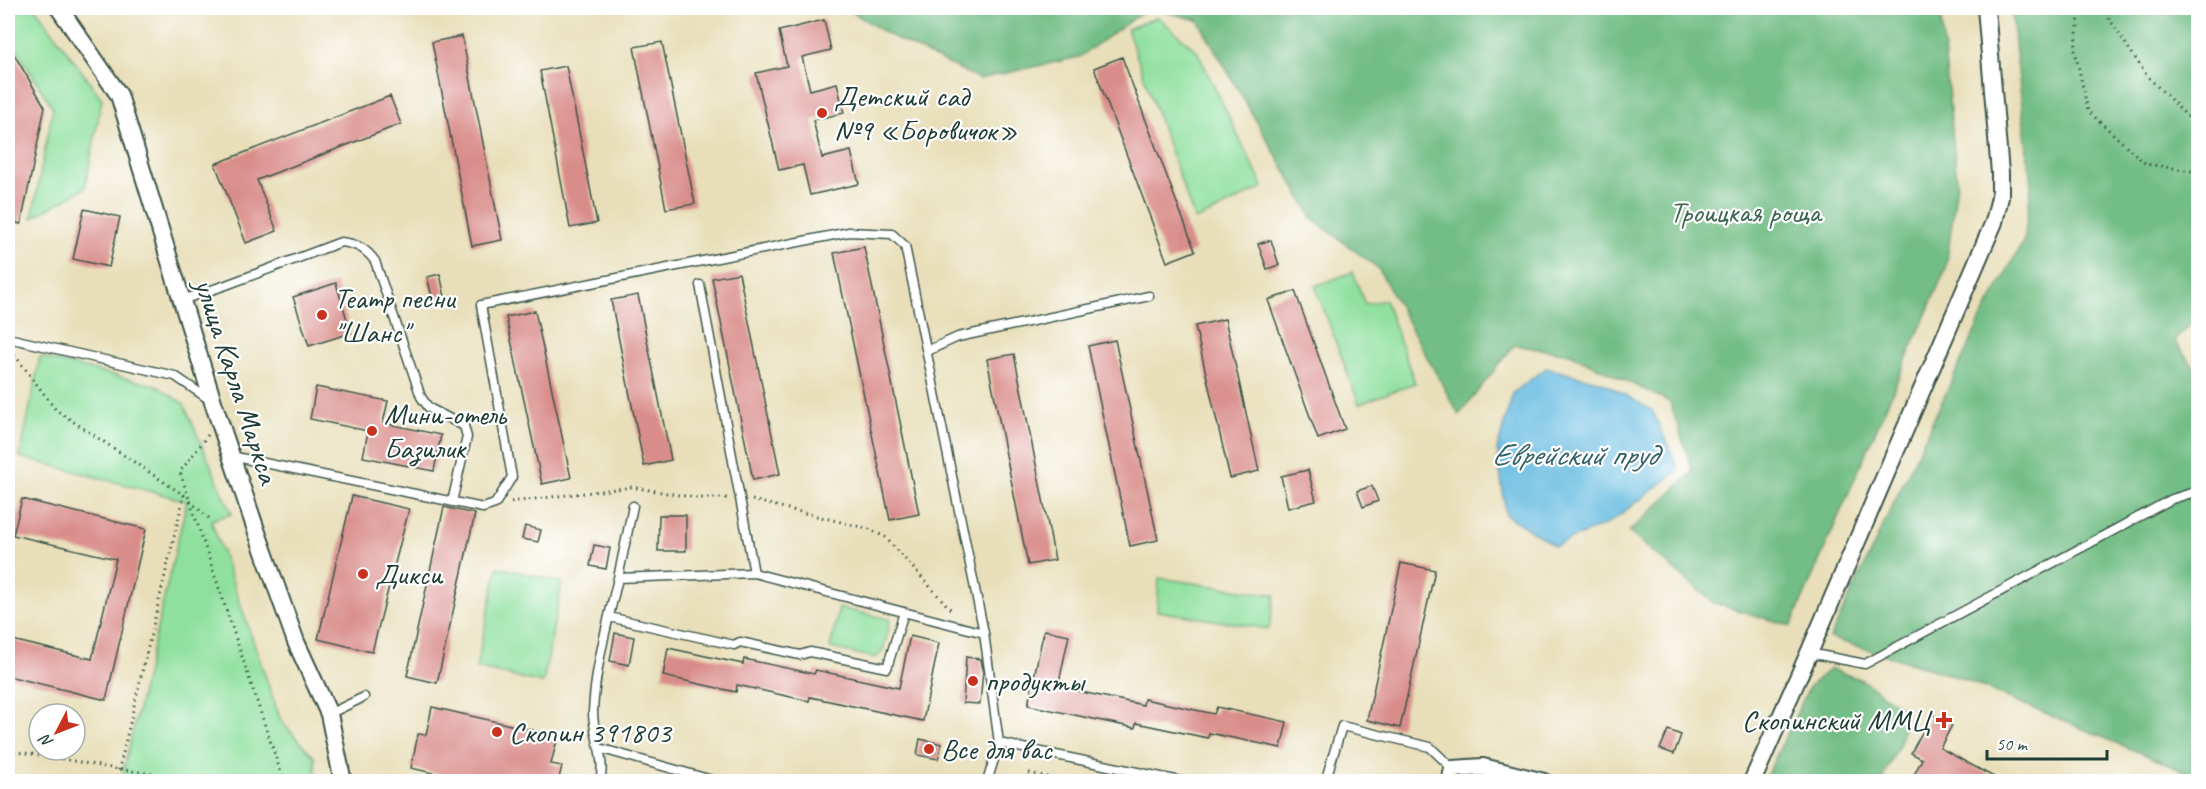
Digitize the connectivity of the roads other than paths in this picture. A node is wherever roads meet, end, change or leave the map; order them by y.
1 (59, 8) edge
2 (1986, 8) edge
3 (700, 285) dead end
4 (1149, 296) dead end
5 (182, 300) junction
6 (8, 338) edge
7 (927, 351) junction
8 (213, 402) junction
9 (231, 456) junction
10 (2199, 491) edge
11 (452, 502) junction
12 (633, 506) dead end
13 (754, 573) junction
14 (618, 579) junction
15 (904, 612) junction
16 (609, 617) junction
17 (984, 633) junction
18 (1809, 653) junction
19 (364, 697) dead end
20 (329, 714) junction
21 (999, 743) junction
22 (599, 748) junction
23 (1451, 775) edge
24 (343, 782) edge
25 (600, 782) edge
26 (719, 782) edge
27 (987, 782) edge
28 (1185, 782) edge
29 (1325, 782) edge
30 (1544, 782) edge
31 (1752, 782) edge

1 - 5 street, улица Карла Маркса
2 - 18 street
3 - 13 lane
4 - 7 lane
5 - 8 street, улица Карла Маркса
5 - 11 lane
6 - 8 lane
7 - 11 lane
7 - 17 lane
8 - 9 street, улица Карла Маркса
9 - 11 lane
9 - 20 street, улица Карла Маркса
10 - 18 lane
12 - 14 lane
13 - 14 lane
13 - 15 lane
14 - 16 lane
15 - 16 lane
15 - 17 lane
16 - 22 lane
17 - 21 lane
18 - 31 street
19 - 20 lane
20 - 24 street, улица Карла Маркса
21 - 27 lane
21 - 28 lane
22 - 25 lane
22 - 26 lane
23 - 29 lane
23 - 30 street

